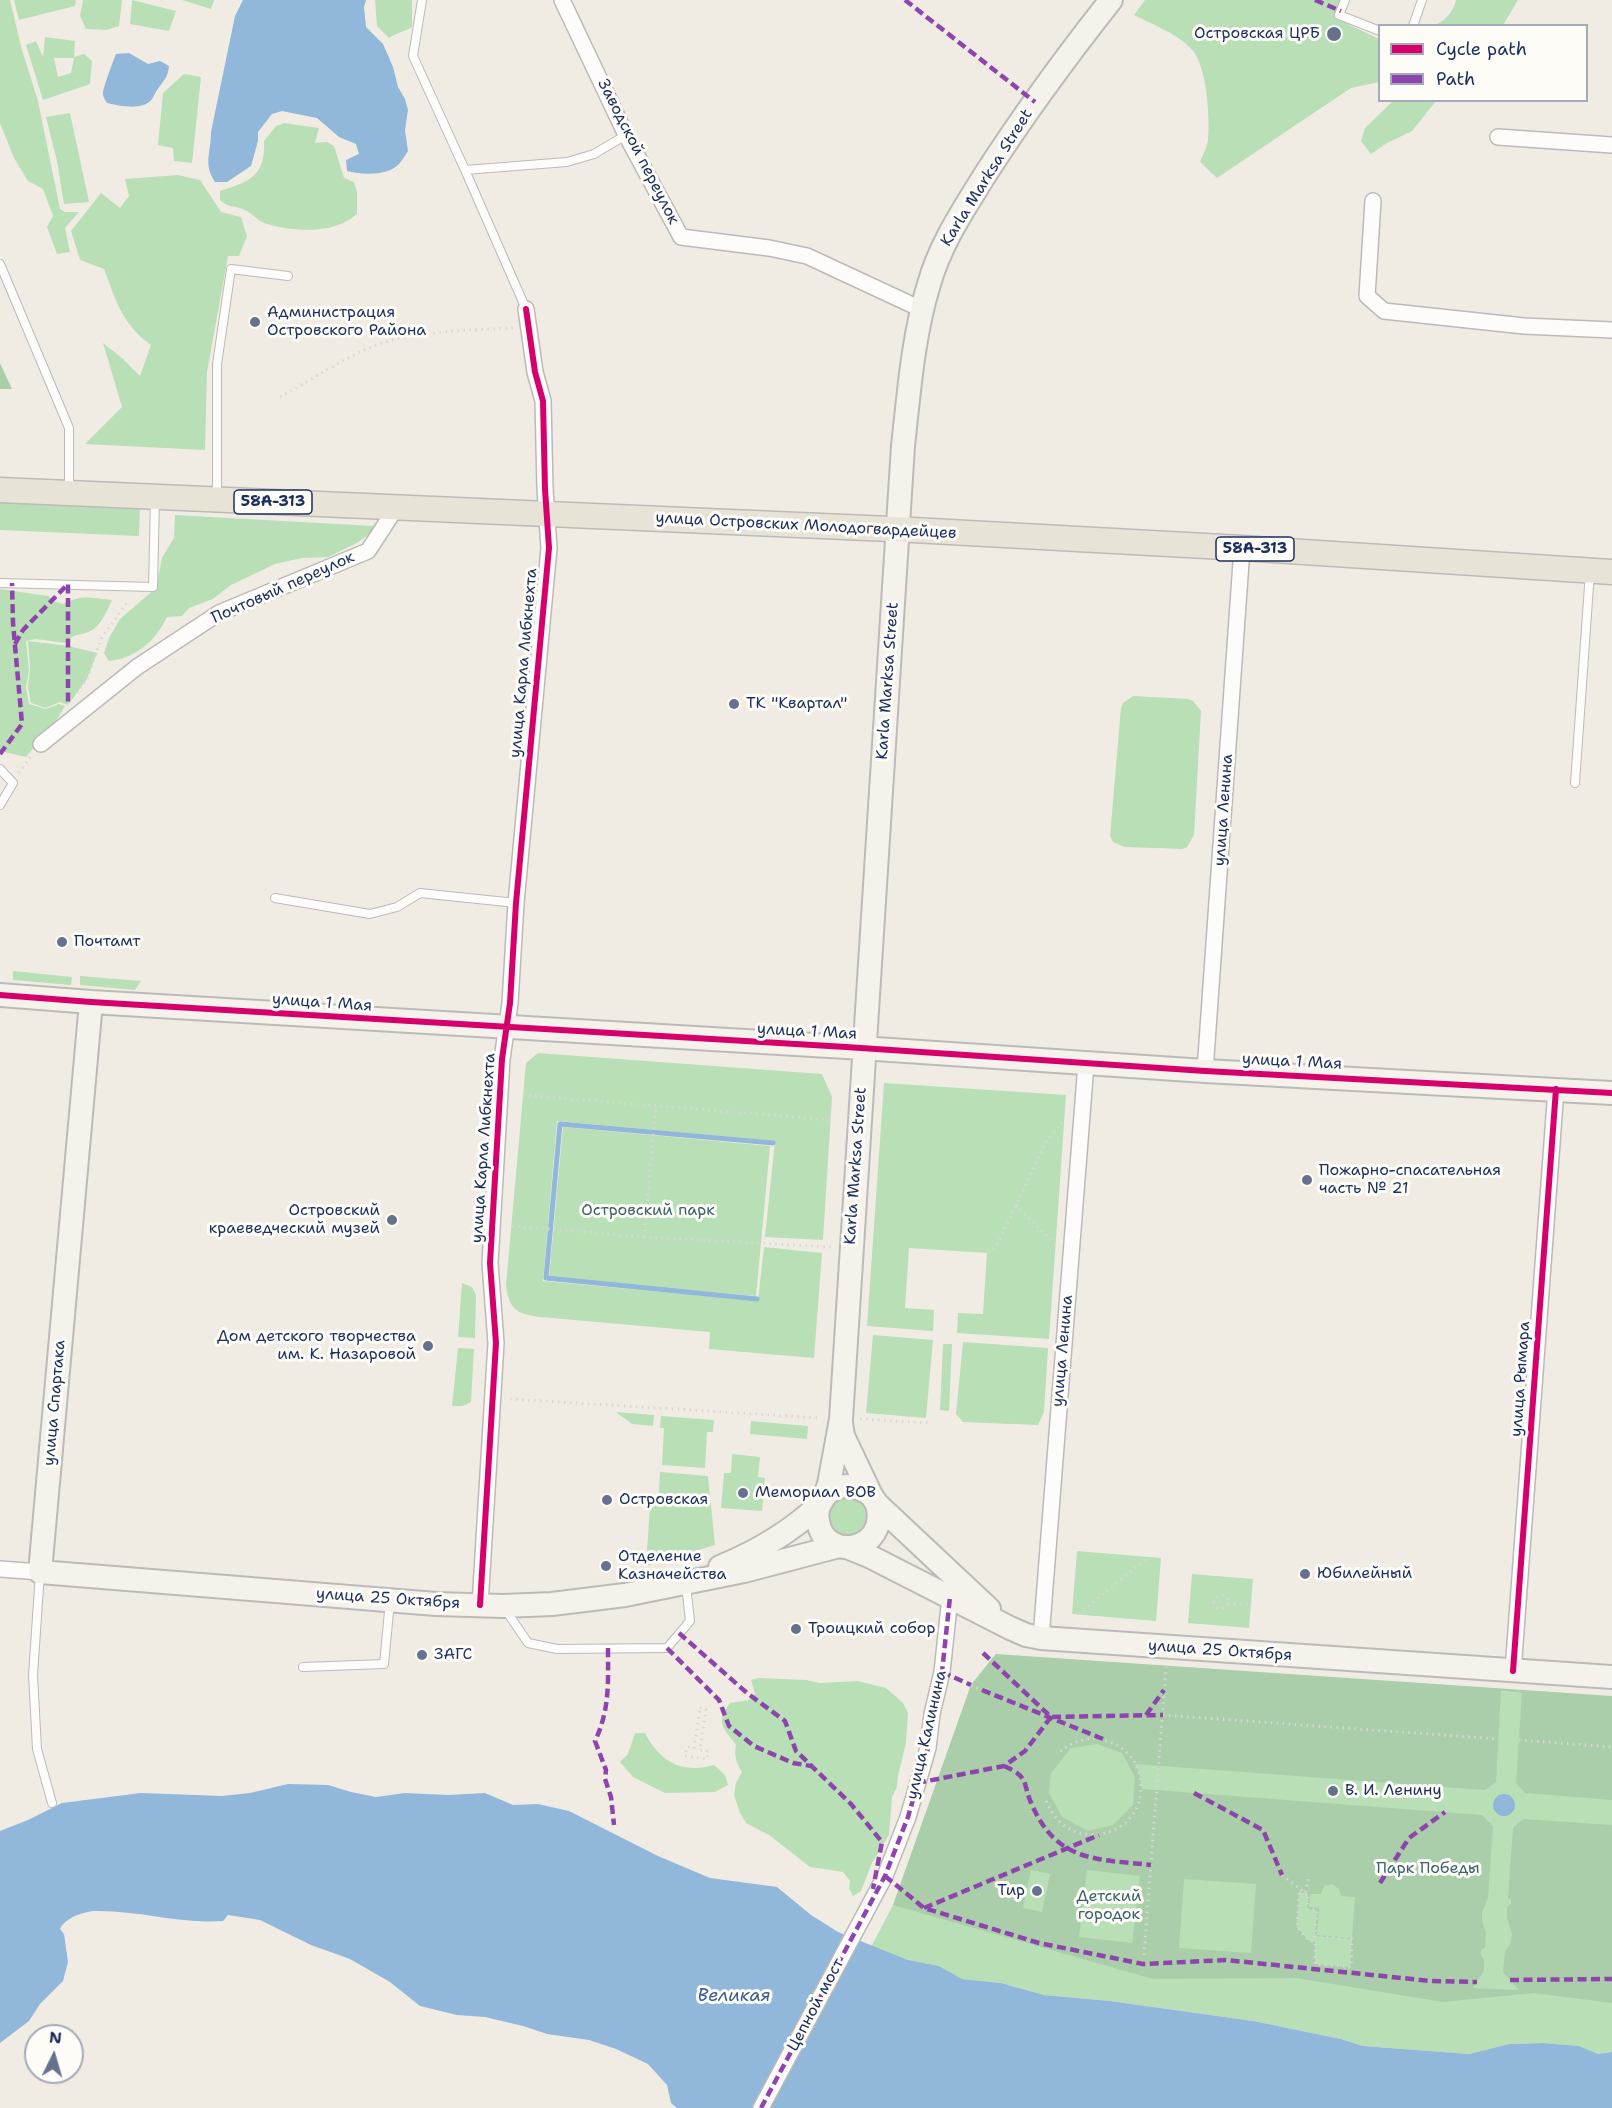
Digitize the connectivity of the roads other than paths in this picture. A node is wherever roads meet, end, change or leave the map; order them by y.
1 (422, 0) edge
2 (562, 0) edge
3 (1111, 0) edge
4 (1345, 0) edge
5 (1422, 0) edge
6 (1414, 24) edge
7 (1378, 30) edge
8 (626, 135) junction
9 (1498, 136) dead end
10 (1612, 145) edge
11 (465, 170) junction
12 (1373, 201) dead end
13 (0, 264) edge
14 (288, 276) dead end
15 (526, 309) joint
16 (923, 310) junction
17 (1612, 330) edge
18 (0, 490) edge
19 (69, 493) junction
20 (155, 497) junction
21 (217, 500) junction
22 (396, 508) junction
23 (546, 514) junction
24 (898, 529) junction
25 (1242, 548) junction
26 (1601, 571) edge
27 (0, 582) edge
28 (41, 744) road end
29 (0, 769) edge
30 (1575, 783) dead end
31 (0, 805) edge
32 (275, 898) dead end
33 (516, 903) junction
34 (0, 995) edge
35 (91, 1002) junction
36 (507, 1028) junction
37 (863, 1049) junction
38 (1086, 1064) junction
39 (1205, 1071) junction
40 (1556, 1089) junction
41 (1612, 1093) edge
42 (841, 1419) junction
43 (874, 1499) junction
44 (822, 1500) junction
45 (844, 1547) junction
46 (0, 1569) edge
47 (40, 1572) junction
48 (685, 1581) junction
49 (950, 1597) junction
50 (390, 1600) junction
51 (491, 1605) junction
52 (1010, 1628) junction
53 (1041, 1638) junction
54 (303, 1667) dead end
55 (1513, 1671) junction
56 (1612, 1677) edge
57 (52, 1803) dead end
58 (870, 1901) joint
59 (761, 2108) edge

1 - 11 lane
2 - 8 street, Заводской переулок
3 - 16 street, Karla Marksa Street
4 - 7 lane
5 - 6 lane
8 - 11 lane
8 - 16 street, Заводской переулок
9 - 10 street
11 - 15 lane
12 - 17 street
13 - 19 lane
14 - 21 lane
15 - 23 street, улица Карла Либкнехта
16 - 24 street, Karla Marksa Street
18 - 19 main road, улица Островских Молодогвардейцев / 58А-313
19 - 20 main road, улица Островских Молодогвардейцев / 58А-313
20 - 21 main road, улица Островских Молодогвардейцев / 58А-313
20 - 27 lane
21 - 22 main road, улица Островских Молодогвардейцев / 58А-313
22 - 23 main road, улица Островских Молодогвардейцев / 58А-313
22 - 28 street, Почтовый переулок
23 - 24 main road, улица Островских Молодогвардейцев / 58А-313
23 - 33 street, улица Карла Либкнехта
24 - 25 main road, улица Островских Молодогвардейцев / 58А-313
24 - 37 street, Karla Marksa Street
25 - 26 main road, улица Островских Молодогвардейцев / 58А-313
25 - 39 street, улица Ленина
26 - 30 lane
29 - 31 lane
32 - 33 lane
33 - 36 street, улица Карла Либкнехта
34 - 35 street, улица 1 Мая
35 - 36 street, улица 1 Мая
35 - 47 street, улица Спартака
36 - 37 street, улица 1 Мая
36 - 51 street, улица Карла Либкнехта
37 - 38 street, улица 1 Мая
37 - 42 street, Karla Marksa Street
38 - 39 street, улица 1 Мая
38 - 53 street, улица Ленина
39 - 40 street, улица 1 Мая
40 - 41 street, улица 1 Мая
40 - 55 street, улица Рымара
42 - 43 street
42 - 44 street
43 - 44 street
43 - 45 street
43 - 52 street
44 - 45 street
44 - 48 street
45 - 48 street, улица 25 Октября
45 - 49 street, улица 25 Октября
46 - 47 street
47 - 50 street, улица 25 Октября
47 - 57 lane, улица Спартака
48 - 51 street, улица 25 Октября
48 - 51 lane
49 - 52 street, улица 25 Октября
49 - 58 street, улица Калинина
50 - 51 street, улица 25 Октября
50 - 54 lane
52 - 53 street, улица 25 Октября
53 - 55 street, улица 25 Октября
55 - 56 street, улица 25 Октября
58 - 59 street, Цепной мост

